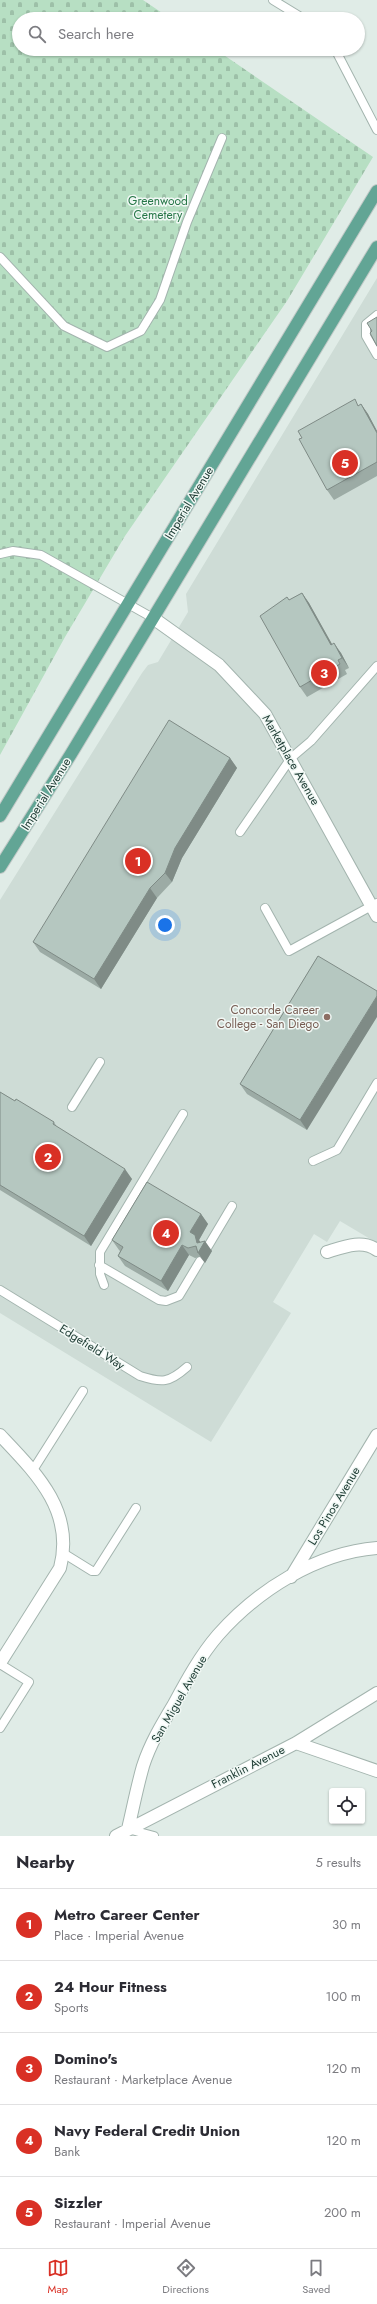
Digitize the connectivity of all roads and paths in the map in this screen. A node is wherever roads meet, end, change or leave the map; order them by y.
1 (273, 0) edge
2 (293, 12) edge
3 (339, 56) edge
4 (377, 130) edge
5 (222, 138) dead end
6 (377, 191) edge
7 (377, 247) edge
8 (0, 257) edge
9 (377, 315) edge
10 (377, 355) edge
11 (0, 554) edge
12 (128, 603) junction
13 (152, 618) junction
14 (377, 666) edge
15 (291, 758) junction
16 (0, 816) edge
17 (240, 832) dead end
18 (0, 867) edge
19 (265, 908) dead end
20 (375, 908) edge
21 (100, 1062) dead end
22 (377, 1083) edge
23 (72, 1107) dead end
24 (183, 1114) dead end
25 (313, 1162) dead end
26 (232, 1206) dead end
27 (207, 1248) dead end
28 (377, 1250) edge
29 (327, 1252) dead end
30 (200, 1261) edge
31 (100, 1265) junction
32 (104, 1285) dead end
33 (0, 1290) edge
34 (187, 1367) dead end
35 (83, 1391) dead end
36 (0, 1434) edge
37 (377, 1435) edge
38 (33, 1470) junction
39 (136, 1508) dead end
40 (377, 1548) edge
41 (63, 1553) junction
42 (291, 1577) junction
43 (0, 1664) edge
44 (377, 1693) edge
45 (0, 1728) edge
46 (296, 1743) junction
47 (377, 1771) edge
48 (128, 1829) junction
49 (116, 1836) edge
50 (154, 1836) edge

1 - 2 lane
3 - 4 lane
5 - 8 lane
6 - 12 main road, Imperial Avenue
7 - 13 main road, Imperial Avenue
9 - 10 lane
11 - 12 lane
12 - 13 lane
12 - 16 main road, Imperial Avenue
13 - 15 street, Marketplace Avenue
13 - 18 main road, Imperial Avenue
14 - 15 lane
15 - 17 lane
15 - 20 street, Marketplace Avenue
19 - 20 lane
21 - 23 lane
22 - 25 lane
24 - 31 lane
26 - 27 lane
28 - 29 street
30 - 31 lane
31 - 32 lane
33 - 34 lane, Edgefield Way
35 - 38 lane
36 - 38 street
37 - 42 street, Los Pinos Avenue
38 - 41 street
39 - 41 lane
40 - 42 street, San Miguel Avenue
41 - 43 street
42 - 48 street, San Miguel Avenue
43 - 45 lane
44 - 46 street, Franklin Avenue
46 - 47 street
46 - 48 street, Franklin Avenue
48 - 49 street, Franklin Avenue
48 - 50 lane

